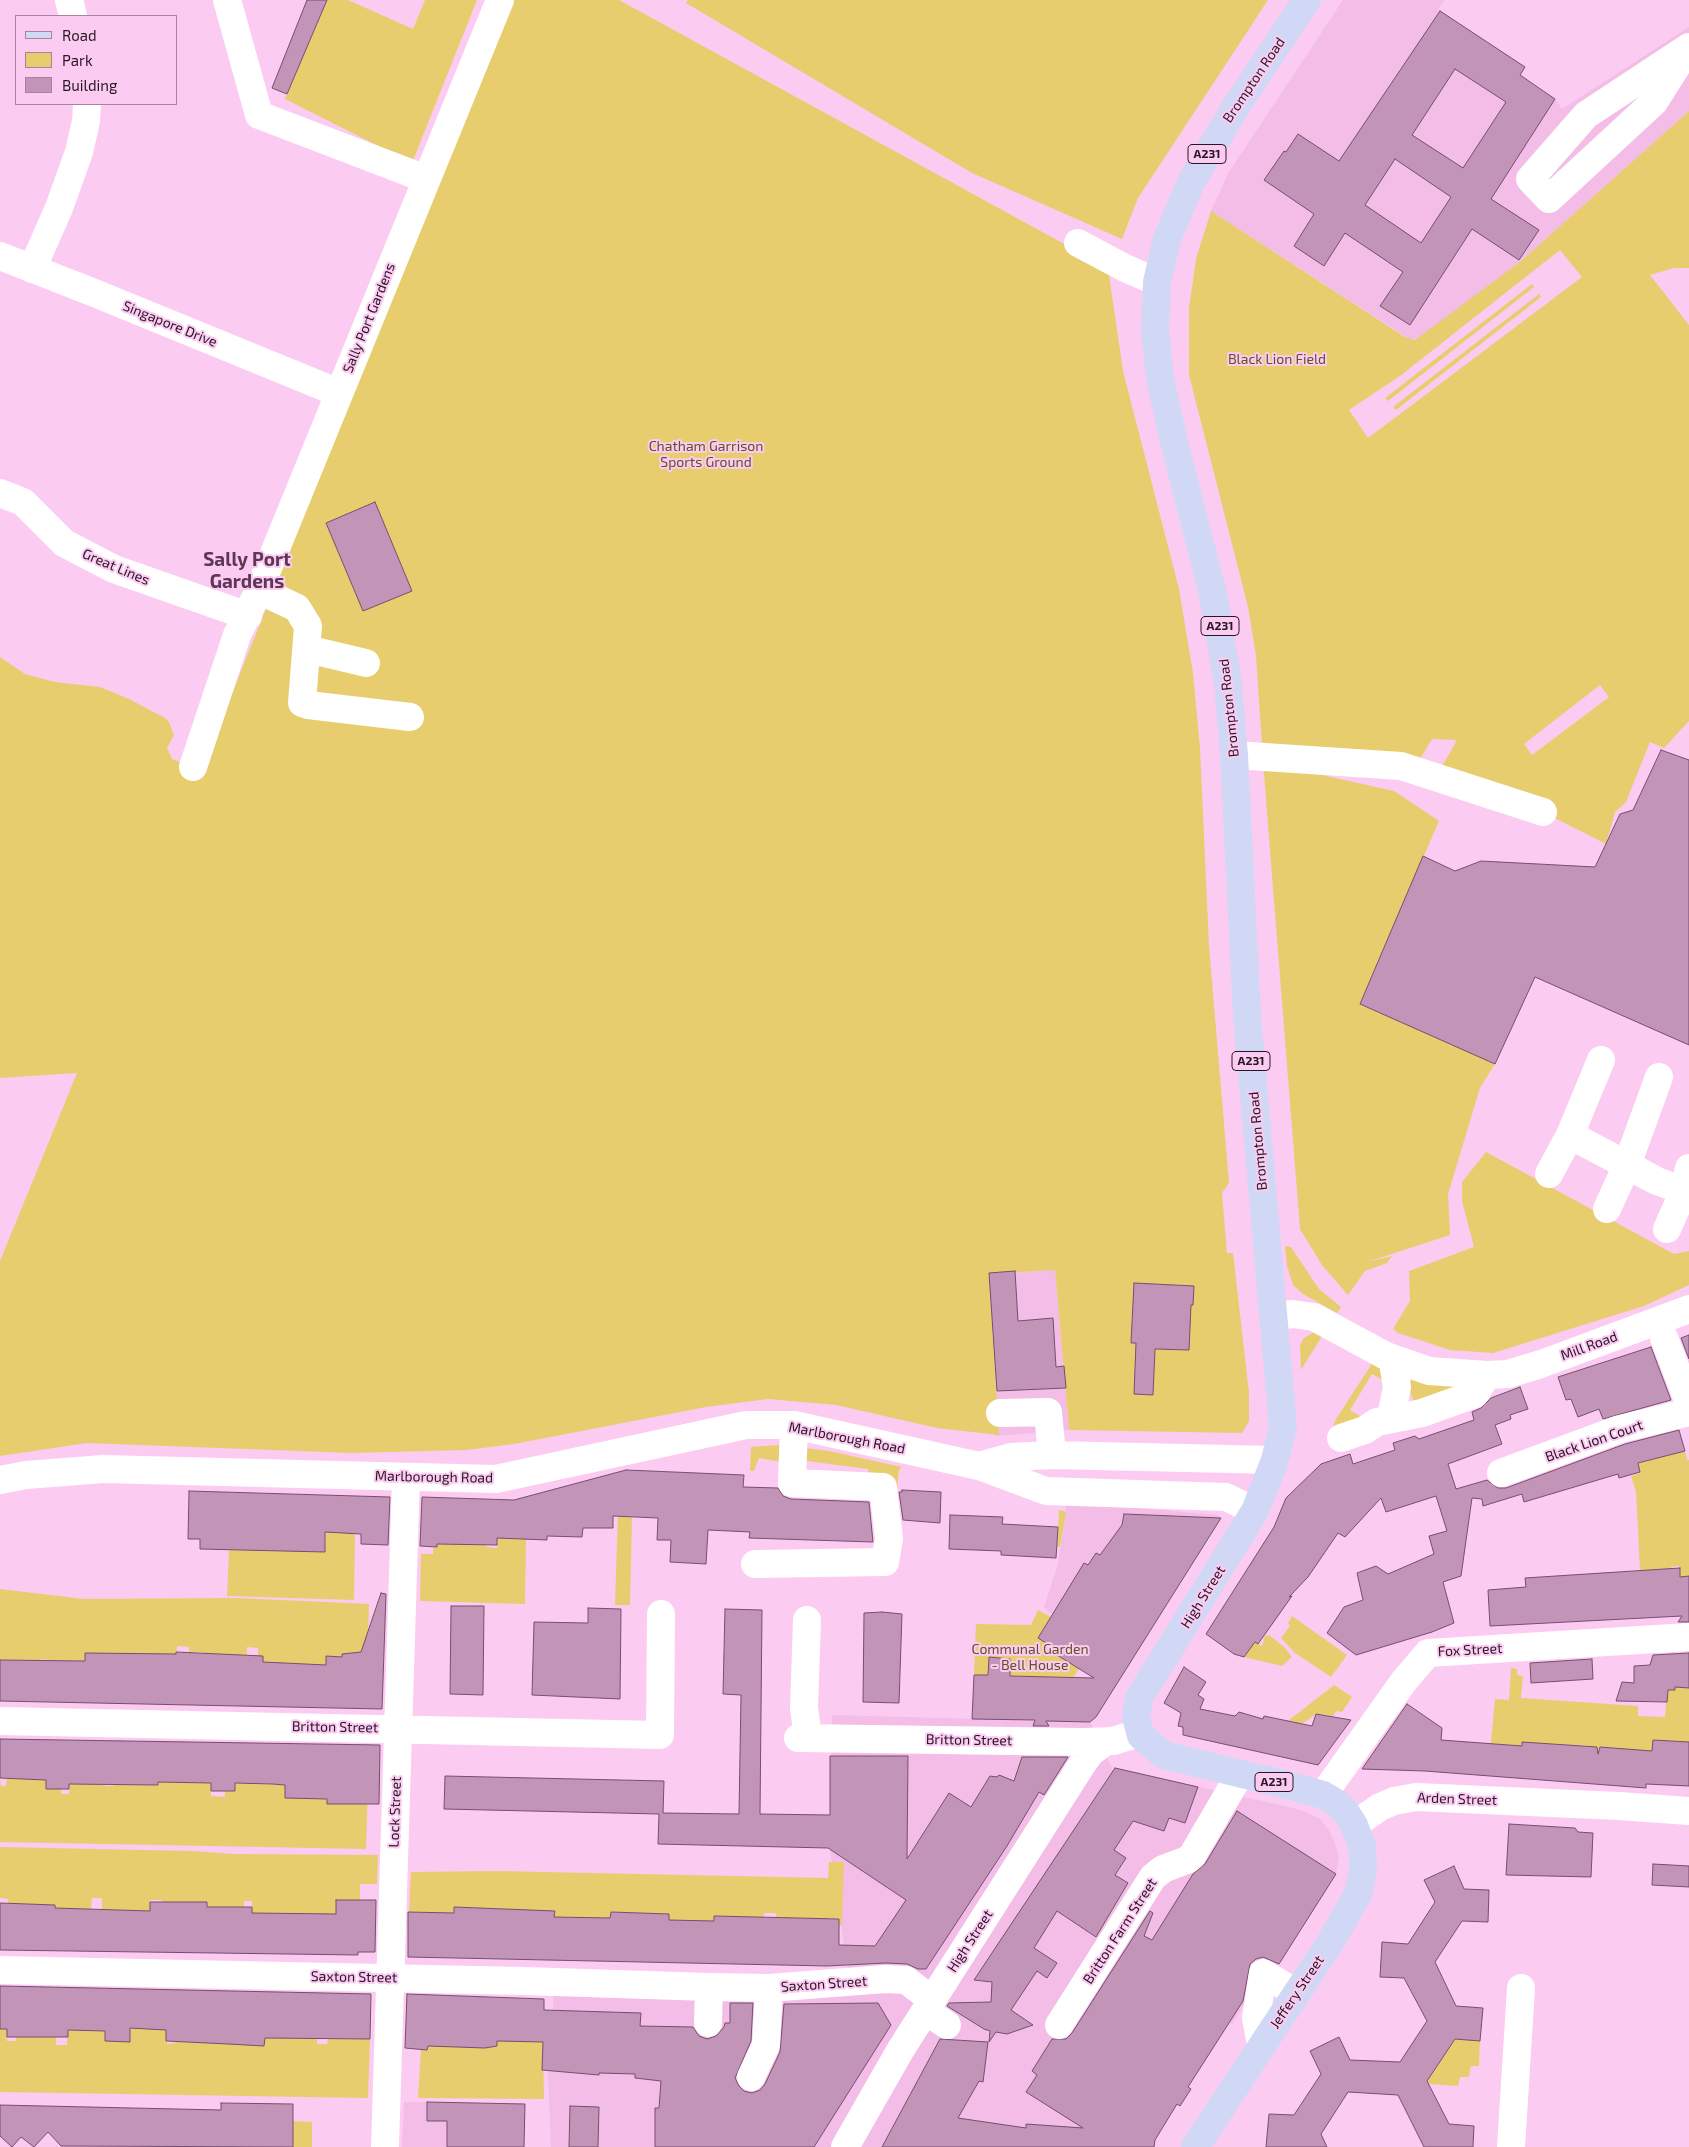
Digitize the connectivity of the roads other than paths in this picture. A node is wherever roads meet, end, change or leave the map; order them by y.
1 (69, 0) edge
2 (228, 0) edge
3 (500, 0) edge
4 (1308, 0) edge
5 (73, 15) edge
6 (1689, 47) edge
7 (87, 105) edge
8 (426, 179) junction
9 (1078, 243) dead end
10 (0, 256) edge
11 (32, 269) junction
12 (1157, 282) junction
13 (339, 393) junction
14 (0, 493) edge
15 (259, 590) junction
16 (242, 625) junction
17 (307, 649) junction
18 (366, 663) dead end
19 (410, 718) dead end
20 (1234, 755) junction
21 (193, 768) dead end
22 (1543, 812) dead end
23 (1601, 1060) dead end
24 (1659, 1077) dead end
25 (1570, 1135) junction
26 (1627, 1165) junction
27 (1549, 1174) dead end
28 (1687, 1184) edge
29 (1607, 1209) dead end
30 (1667, 1229) dead end
31 (1689, 1309) edge
32 (1275, 1316) junction
33 (1664, 1338) dead end
34 (1398, 1361) junction
35 (1487, 1375) junction
36 (1689, 1402) edge
37 (1689, 1412) edge
38 (1000, 1413) dead end
39 (1391, 1417) junction
40 (794, 1425) junction
41 (1342, 1438) dead end
42 (1052, 1455) junction
43 (1220, 1459) junction
44 (1275, 1460) junction
45 (979, 1466) junction
46 (1501, 1473) dead end
47 (406, 1478) junction
48 (0, 1480) edge
49 (1215, 1497) junction
50 (1255, 1511) junction
51 (755, 1564) dead end
52 (661, 1614) dead end
53 (807, 1620) dead end
54 (1689, 1637) edge
55 (0, 1721) edge
56 (399, 1729) junction
57 (1139, 1733) junction
58 (1105, 1742) junction
59 (1240, 1774) junction
60 (1323, 1795) junction
61 (1689, 1811) edge
62 (1354, 1826) junction
63 (0, 1970) edge
64 (391, 1978) junction
65 (709, 1987) junction
66 (769, 1988) junction
67 (1520, 1988) dead end
68 (1296, 1993) junction
69 (935, 2012) junction
70 (708, 2023) dead end
71 (1059, 2025) dead end
72 (1261, 2045) junction
73 (751, 2077) dead end
74 (385, 2147) edge
75 (845, 2147) edge
76 (1195, 2147) edge
77 (1511, 2147) edge

1 - 5 street
2 - 8 street
3 - 8 street, Sally Port Gardens
4 - 12 main road, Brompton Road / A231
6 - 6 street
7 - 11 street
8 - 13 street, Sally Port Gardens
9 - 12 street
10 - 11 street, Singapore Drive
11 - 13 street, Singapore Drive
12 - 20 main road, Brompton Road / A231
13 - 15 street, Sally Port Gardens
14 - 16 street, Great Lines
15 - 16 street, Sally Port Gardens
15 - 17 street
16 - 21 street, Sally Port Gardens
17 - 18 street
17 - 19 street
20 - 22 street
20 - 32 main road, Brompton Road / A231
23 - 25 street
24 - 26 street
25 - 26 street
25 - 27 street
26 - 28 street
26 - 29 street
28 - 30 street
31 - 35 street, Mill Road
32 - 34 street, Mill Road
32 - 44 main road, Brompton Road / A231
33 - 36 street
34 - 35 street, Mill Road
34 - 39 street
35 - 39 street
37 - 46 street, Black Lion Court
38 - 42 street
39 - 41 street
40 - 45 street, Marlborough Road
40 - 47 street, Marlborough Road
40 - 51 street
42 - 43 street, Marlborough Road
42 - 45 street, Marlborough Road
43 - 44 street, Marlborough Road
43 - 49 street
44 - 50 main road, High Street / A231
45 - 49 street, Marlborough Road
47 - 48 street, Marlborough Road
47 - 56 street, Lock Street
49 - 50 street, Marlborough Road
50 - 57 main road, High Street / A231
52 - 56 street, Britton Street
53 - 58 street, Britton Street
54 - 60 street, Fox Street
55 - 56 street, Britton Street
56 - 64 street, Lock Street
57 - 58 street, Britton Street
57 - 59 main road, A231
58 - 69 street, High Street
59 - 60 main road, A231
59 - 71 street, Britton Farm Street
60 - 62 main road, A231
61 - 62 street, Arden Street
62 - 68 main road, Jeffery Street / A231
63 - 64 street, Saxton Street
64 - 65 street, Saxton Street
64 - 74 street, Lock Street
65 - 66 street, Saxton Street
65 - 70 street
66 - 69 street, Saxton Street
66 - 73 street
67 - 77 street
68 - 72 main road, Jeffery Street / A231
68 - 72 street
69 - 75 street, High Street
72 - 76 main road, Jeffery Street / A231

